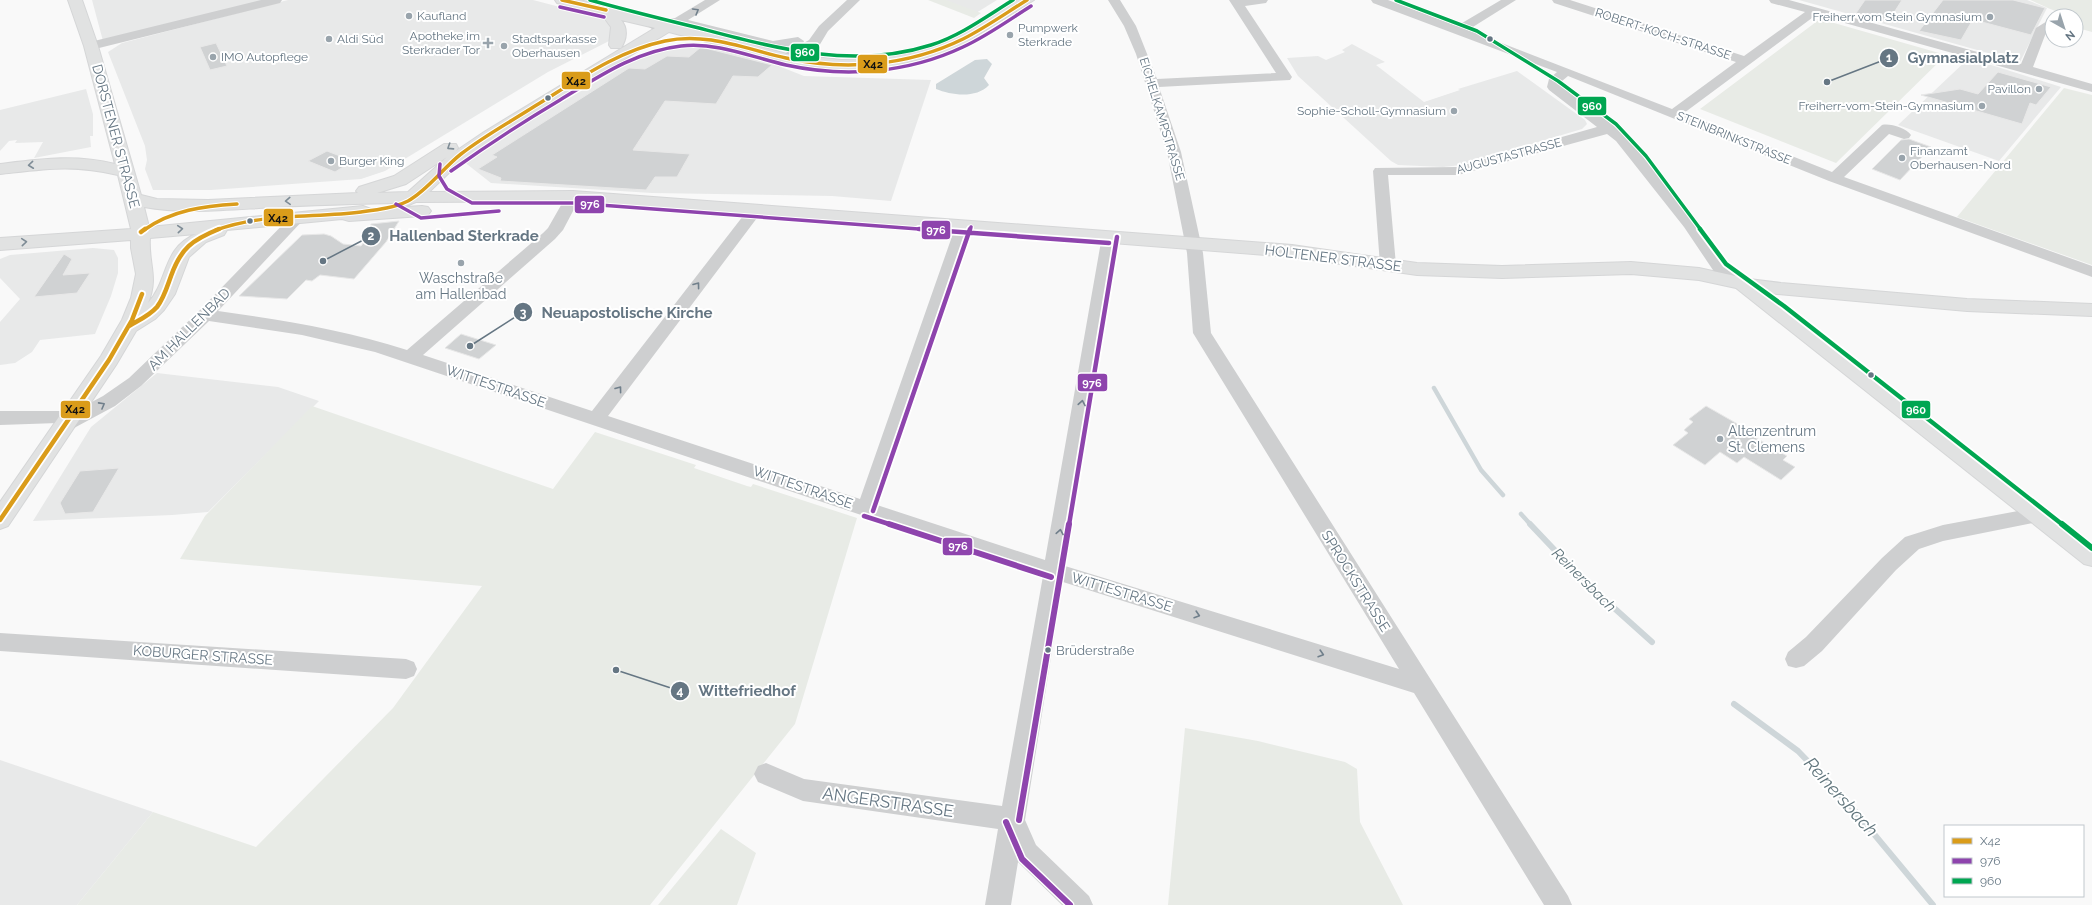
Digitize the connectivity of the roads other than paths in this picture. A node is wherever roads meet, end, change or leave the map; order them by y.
1 (75, 0) edge
2 (276, 0) edge
3 (562, 0) edge
4 (695, 0) edge
5 (714, 0) edge
6 (846, 0) edge
7 (854, 0) edge
8 (1027, 0) edge
9 (1114, 0) edge
10 (1262, 0) edge
11 (1377, 0) edge
12 (1510, 0) edge
13 (1558, 0) edge
14 (1775, 0) edge
15 (1237, 2) edge
16 (606, 10) junction
17 (1814, 11) junction
18 (665, 25) junction
19 (2044, 27) edge
20 (1457, 31) junction
21 (700, 37) junction
22 (91, 46) junction
23 (792, 48) junction
24 (618, 51) junction
25 (1745, 61) junction
26 (2025, 70) junction
27 (1566, 72) junction
28 (1153, 83) junction
29 (2092, 88) edge
30 (110, 113) junction
31 (1674, 114) junction
32 (1612, 130) junction
33 (1904, 135) dead end
34 (63, 162) junction
35 (447, 165) junction
36 (0, 169) edge
37 (125, 172) junction
38 (1834, 178) junction
39 (400, 180) junction
40 (473, 196) junction
41 (573, 196) junction
42 (133, 202) junction
43 (410, 202) junction
44 (208, 205) junction
45 (327, 207) junction
46 (755, 210) junction
47 (298, 218) junction
48 (239, 224) junction
49 (964, 225) junction
50 (141, 232) junction
51 (1110, 236) junction
52 (48, 240) junction
53 (1192, 243) junction
54 (0, 244) edge
55 (1388, 265) junction
56 (2092, 272) edge
57 (1739, 283) junction
58 (2092, 310) edge
59 (205, 315) junction
60 (129, 326) junction
61 (410, 357) junction
62 (0, 418) edge
63 (69, 419) junction
64 (595, 420) junction
65 (866, 509) junction
66 (2040, 515) junction
67 (0, 520) edge
68 (2092, 557) edge
69 (1053, 570) junction
70 (0, 642) edge
71 (1796, 659) dead end
72 (406, 669) dead end
73 (1421, 685) junction
74 (766, 774) dead end
75 (1012, 819) junction
76 (998, 905) edge
77 (1080, 905) edge
78 (1559, 905) edge

1 - 22 main road, DORSTENER STRASSE
2 - 22 street
3 - 16 main road
4 - 18 street
18 -> 5 street
6 - 23 street
7 - 23 street
8 - 23 main road
9 - 28 street, EICHELKAMPSTRASSE
10 - 15 street
11 - 20 street, STEINBRINKSTRASSE
12 - 20 street
13 - 25 street, ROBERT-KOCH-STRASSE
14 - 17 street
15 - 28 street
16 - 18 main road
16 - 24 main road
17 - 25 street
17 - 26 street
18 - 21 main road
18 - 23 street
18 - 24 main road
19 - 26 street
20 - 27 street, STEINBRINKSTRASSE
21 - 23 main road
21 - 24 main road
22 - 30 main road, DORSTENER STRASSE
24 - 35 main road
24 -> 39 main road
25 - 31 street
26 - 29 street
27 - 31 street, STEINBRINKSTRASSE
27 - 32 street
28 - 53 street, EICHELKAMPSTRASSE
30 - 34 main road
30 - 37 main road, DORSTENER STRASSE
31 - 38 street, STEINBRINKSTRASSE
32 - 55 street, AUGUSTASTRASSE
32 - 57 street
33 - 38 street
34 -> 36 main road
34 - 37 main road
35 - 40 main road
35 - 43 main road
37 - 42 main road, DORSTENER STRASSE
38 - 56 street, STEINBRINKSTRASSE
39 - 43 main road
39 - 45 main road
40 - 41 main road, HOLTENER STRASSE
40 - 43 main road, HOLTENER STRASSE
41 - 43 main road, HOLTENER STRASSE
41 - 46 main road, HOLTENER STRASSE
41 - 61 street
42 - 44 main road, HOLTENER STRASSE
42 - 50 main road, DORSTENER STRASSE
42 - 52 main road
43 - 45 main road, HOLTENER STRASSE
43 - 45 main road, HOLTENER STRASSE
45 -> 44 main road, HOLTENER STRASSE
44 - 50 main road
45 - 47 main road, HOLTENER STRASSE
46 - 49 main road, HOLTENER STRASSE
64 -> 46 street
47 - 48 main road, HOLTENER STRASSE
47 - 59 street, AM HALLENBAD
50 -> 48 main road, HOLTENER STRASSE
48 - 60 main road
49 - 51 main road, HOLTENER STRASSE
49 - 65 street
50 - 52 main road, HOLTENER STRASSE
50 - 60 main road, DORSTENER STRASSE
51 - 53 main road, HOLTENER STRASSE
69 -> 51 street
54 -> 52 main road
53 - 55 main road, HOLTENER STRASSE
53 - 73 street, SPROCKSTRASSE
55 - 57 main road, HOLTENER STRASSE
57 - 58 main road, HOLTENER STRASSE
57 - 66 main road
59 - 61 street, WITTESTRASSE
63 -> 59 street, AM HALLENBAD
60 - 63 main road, DORSTENER STRASSE
61 - 64 street, WITTESTRASSE
62 - 63 street
63 - 67 main road, DORSTENER STRASSE
64 - 65 street, WITTESTRASSE
65 - 69 street, WITTESTRASSE
66 - 68 main road
66 - 71 street
69 -> 73 street, WITTESTRASSE
69 - 75 street
70 - 72 street, KOBURGER STRASSE
73 - 78 street, SPROCKSTRASSE
74 - 75 street, ANGERSTRASSE
75 - 76 street
75 - 77 street

